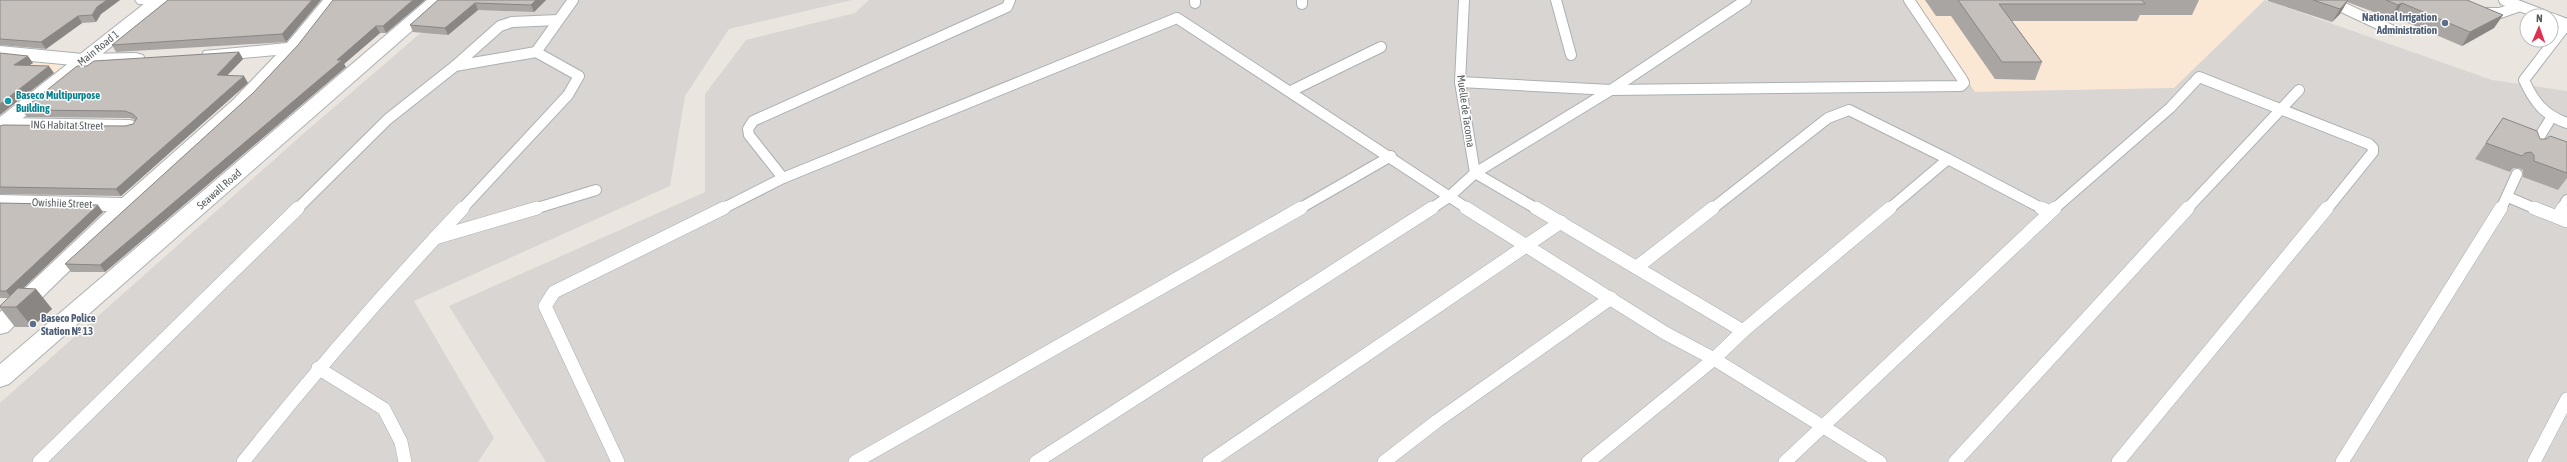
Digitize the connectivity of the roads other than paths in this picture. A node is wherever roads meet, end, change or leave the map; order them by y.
1 (154, 0) edge
2 (332, 0) edge
3 (438, 0) edge
4 (573, 0) edge
5 (1010, 0) edge
6 (1464, 0) edge
7 (1556, 0) edge
8 (1746, 0) edge
9 (1909, 0) edge
10 (2327, 0) edge
11 (2504, 0) edge
12 (2520, 6) junction
13 (2525, 8) edge
14 (2475, 10) edge
15 (558, 20) junction
16 (2567, 24) edge
17 (2392, 30) dead end
18 (1381, 47) dead end
19 (293, 48) junction
20 (0, 52) edge
21 (536, 52) junction
22 (1571, 55) dead end
23 (194, 56) edge
24 (155, 58) edge
25 (83, 60) junction
26 (455, 66) junction
27 (1460, 82) junction
28 (1612, 90) junction
29 (2299, 90) dead end
30 (1291, 91) junction
31 (2281, 109) junction
32 (2551, 118) junction
33 (2567, 123) edge
34 (1, 125) edge
35 (130, 126) edge
36 (2532, 149) edge
37 (1391, 156) junction
38 (1948, 160) junction
39 (1475, 173) junction
40 (2516, 174) dead end
41 (783, 178) junction
42 (596, 190) dead end
43 (1450, 196) junction
44 (2508, 197) junction
45 (2567, 200) edge
46 (0, 202) edge
47 (125, 205) junction
48 (2050, 212) junction
49 (2562, 219) edge
50 (1561, 222) junction
51 (434, 239) junction
52 (1525, 246) junction
53 (1637, 267) junction
54 (1611, 298) junction
55 (0, 326) edge
56 (1743, 331) junction
57 (12, 358) edge
58 (1714, 359) junction
59 (318, 368) junction
60 (0, 378) edge
61 (2567, 399) edge
62 (1822, 427) junction
63 (39, 462) edge
64 (243, 462) edge
65 (405, 462) edge
66 (618, 462) edge
67 (855, 462) edge
68 (1036, 462) edge
69 (1209, 462) edge
70 (1384, 462) edge
71 (1588, 462) edge
72 (1785, 462) edge
73 (1880, 462) edge
74 (1955, 462) edge
75 (2118, 462) edge
76 (2342, 462) edge
77 (2534, 462) edge

1 - 25 street, Main Road 1
2 - 19 street
3 - 57 street, Seawall Road
4 - 15 lane
5 - 41 lane
6 - 27 lane, Muelle de Tacoma
7 - 22 lane
8 - 28 lane
9 - 28 lane
10 - 17 lane
11 - 12 lane
12 - 13 lane
12 - 14 lane
15 - 21 lane
15 - 26 lane
16 - 32 lane
18 - 30 lane
19 - 23 street
19 - 47 street
20 - 25 street
21 - 26 lane
21 - 51 lane
24 - 25 street
25 - 34 street, Main Road 1
26 - 63 lane
27 - 28 lane
27 - 39 lane, Muelle de Tacoma
28 - 39 lane
29 - 31 lane
30 - 37 lane
30 - 41 lane
31 - 48 lane
31 - 74 lane
31 - 75 lane
32 - 33 lane
32 - 36 lane
34 - 35 street, ING Habitat Street
37 - 43 lane
37 - 67 lane
38 - 48 lane
38 - 53 lane
38 - 56 lane
39 - 43 lane
39 - 50 lane
40 - 44 lane
41 - 66 lane
42 - 51 lane
43 - 52 lane
43 - 68 lane
44 - 49 lane
44 - 76 lane
45 - 49 lane
46 - 47 street, Owishiie Street
47 - 55 street
48 - 62 lane
50 - 52 lane
50 - 53 lane
51 - 59 lane
52 - 54 lane
52 - 69 lane
53 - 56 lane
54 - 58 lane
54 - 70 lane
56 - 58 lane
57 - 60 street, Seawall Road
58 - 62 lane
58 - 71 lane
59 - 64 lane
59 - 65 lane
61 - 77 lane
62 - 72 lane
62 - 73 lane

